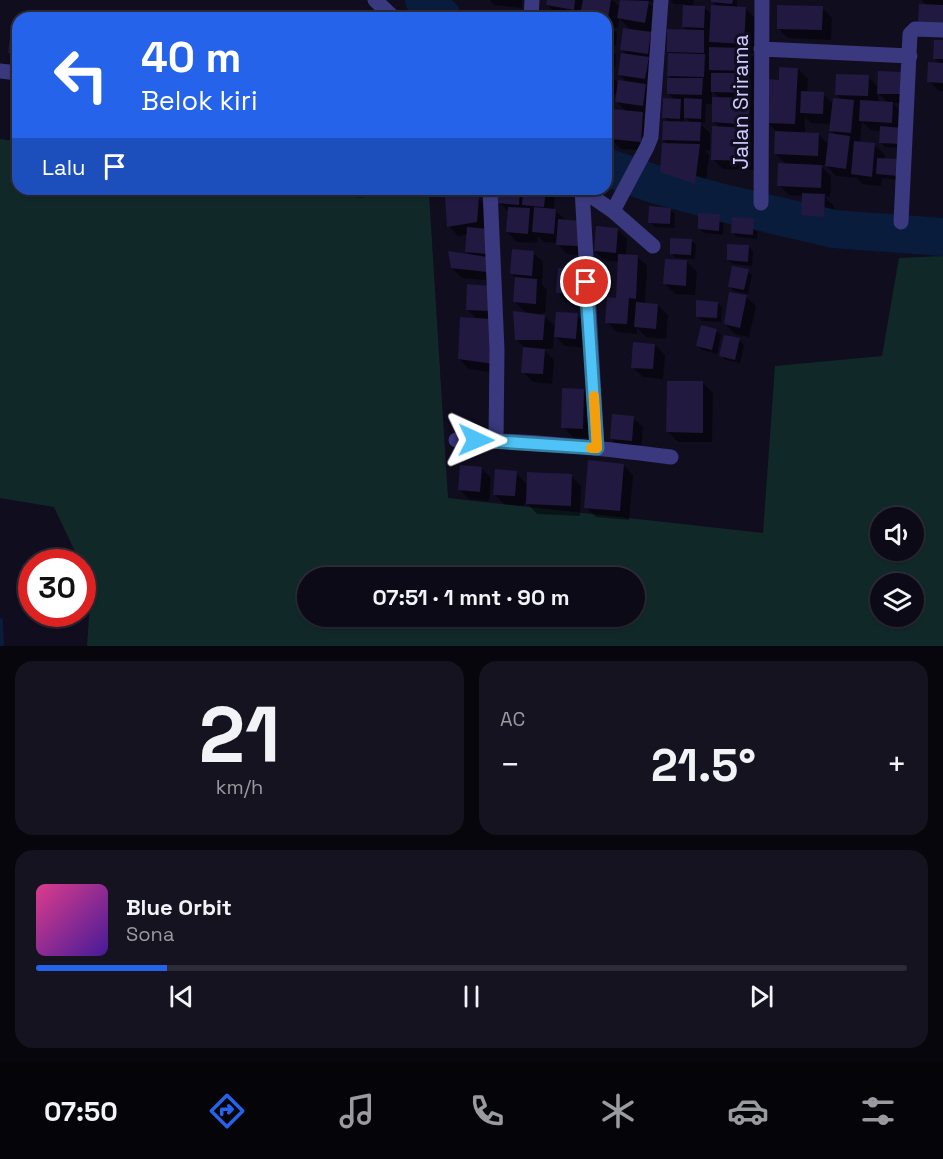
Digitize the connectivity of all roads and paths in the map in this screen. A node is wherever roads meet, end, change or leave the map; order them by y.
1 (375, 0) edge
2 (661, 0) edge
3 (762, 0) edge
4 (388, 12) edge
5 (943, 30) edge
6 (761, 49) junction
7 (910, 56) junction
8 (490, 195) edge
9 (582, 195) edge
10 (590, 195) edge
11 (761, 203) dead end
12 (613, 211) junction
13 (901, 222) dead end
14 (653, 246) dead end
15 (456, 440) dead end
16 (496, 440) junction
17 (597, 448) junction
18 (672, 457) dead end

1 - 4 street
2 - 12 street
3 - 6 street, Jalan Srirama
5 - 7 street
6 - 7 street
6 - 11 street, Jalan Srirama
7 - 13 street
8 - 16 street
9 - 17 street
10 - 12 street
12 - 14 street
15 - 16 street
16 - 17 street
17 - 18 street

